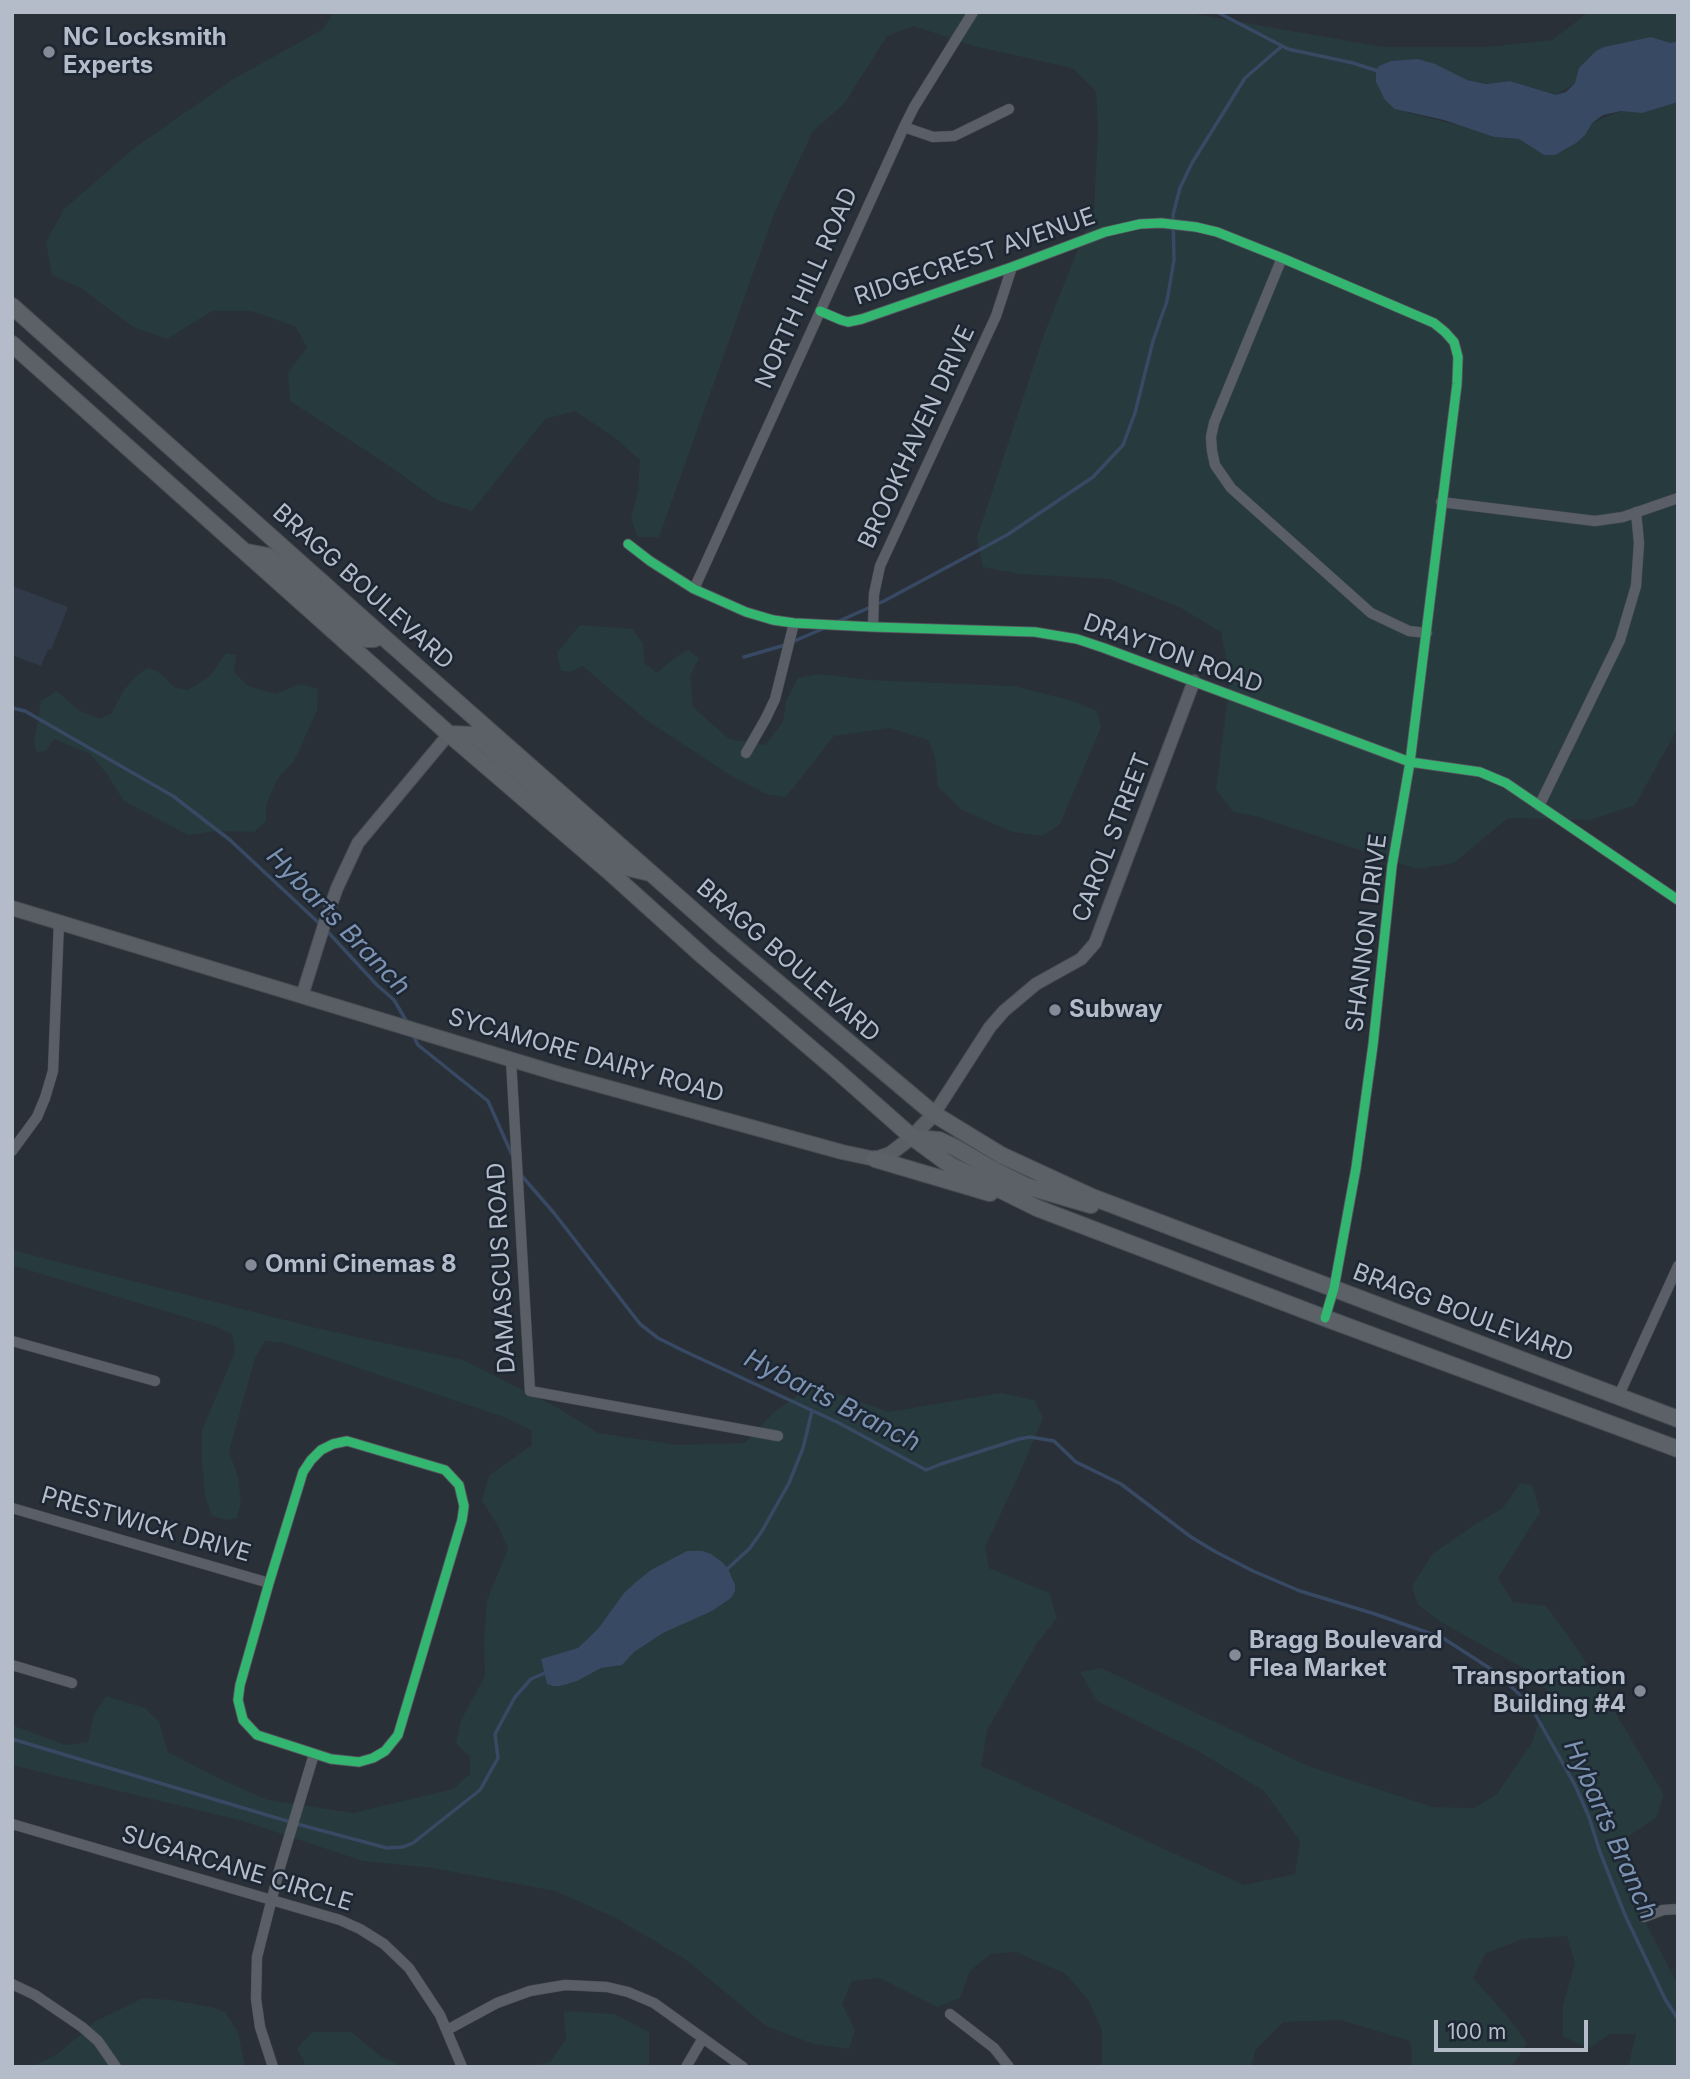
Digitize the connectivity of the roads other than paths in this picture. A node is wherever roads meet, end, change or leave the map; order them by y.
1 (973, 12) edge
2 (1009, 109) dead end
3 (904, 127) junction
4 (1282, 258) junction
5 (1013, 267) junction
6 (12, 306) edge
7 (820, 311) junction
8 (1454, 342) joint
9 (12, 344) edge
10 (1678, 498) edge
11 (1441, 502) junction
12 (1636, 512) junction
13 (628, 544) dead end
14 (245, 551) junction
15 (694, 589) junction
16 (794, 623) junction
17 (873, 627) junction
18 (1427, 633) junction
19 (381, 635) junction
20 (1194, 681) junction
21 (449, 734) junction
22 (746, 753) dead end
23 (1410, 762) junction
24 (1539, 806) junction
25 (653, 873) junction
26 (1678, 900) edge
27 (12, 908) edge
28 (59, 921) junction
29 (302, 996) junction
30 (511, 1059) junction
31 (934, 1114) junction
32 (912, 1137) junction
33 (12, 1151) edge
34 (875, 1159) junction
35 (1037, 1208) junction
36 (1153, 1220) junction
37 (1678, 1266) edge
38 (1334, 1288) junction
39 (1325, 1318) junction
40 (12, 1341) edge
41 (155, 1381) dead end
42 (1618, 1397) junction
43 (1678, 1419) edge
44 (778, 1436) dead end
45 (1678, 1449) edge
46 (12, 1508) edge
47 (269, 1583) junction
48 (12, 1665) edge
49 (72, 1683) dead end
50 (314, 1754) junction
51 (12, 1824) edge
52 (271, 1900) junction
53 (1678, 1909) edge
54 (1644, 1917) dead end
55 (12, 1984) edge
56 (950, 2014) dead end
57 (447, 2030) junction
58 (703, 2038) junction
59 (117, 2067) edge
60 (273, 2067) edge
61 (462, 2067) edge
62 (686, 2067) edge
63 (743, 2067) edge
64 (1009, 2067) edge

1 - 3 street, NORTH HILL ROAD
2 - 3 street
3 - 7 street, NORTH HILL ROAD
4 - 5 street, RIDGECREST AVENUE
4 - 8 street, RIDGECREST AVENUE
4 - 18 street
5 - 7 street, RIDGECREST AVENUE
5 - 17 street, BROOKHAVEN DRIVE
6 - 19 main road, BRAGG BOULEVARD
7 - 15 street, NORTH HILL ROAD
8 - 11 street, SHANNON DRIVE
9 - 14 main road, BRAGG BOULEVARD
10 - 12 street
11 - 12 street
11 - 18 street, SHANNON DRIVE
12 - 24 street
13 - 15 street, DRAYTON ROAD
14 - 19 main road
14 - 21 main road, BRAGG BOULEVARD
15 - 16 street, DRAYTON ROAD
16 - 17 street, DRAYTON ROAD
16 - 22 street
17 - 20 street, DRAYTON ROAD
18 - 23 street, SHANNON DRIVE
19 - 25 main road, BRAGG BOULEVARD
20 - 23 street, DRAYTON ROAD
20 - 31 street, CAROL STREET
21 - 25 main road
21 - 29 street
21 - 32 main road, BRAGG BOULEVARD
23 - 24 street, DRAYTON ROAD
23 - 38 street, SHANNON DRIVE
24 - 26 street, DRAYTON ROAD
25 - 31 main road, BRAGG BOULEVARD
27 - 28 main road, SYCAMORE DAIRY ROAD
28 - 29 main road, SYCAMORE DAIRY ROAD
28 - 33 street
29 - 30 main road, SYCAMORE DAIRY ROAD
30 - 34 main road, SYCAMORE DAIRY ROAD
30 - 44 street, DAMASCUS ROAD
31 - 32 main road
31 - 36 main road, BRAGG BOULEVARD
32 - 34 main road
32 - 35 main road, BRAGG BOULEVARD
32 - 36 main road
34 - 35 main road
35 - 39 main road, BRAGG BOULEVARD
36 - 38 main road, BRAGG BOULEVARD
37 - 42 street
38 - 39 street, SHANNON DRIVE
38 - 42 main road, BRAGG BOULEVARD
39 - 45 main road, BRAGG BOULEVARD
40 - 41 street
42 - 43 main road, BRAGG BOULEVARD
46 - 47 street, PRESTWICK DRIVE
47 - 50 street
47 - 50 street
48 - 49 street
50 - 52 street
51 - 52 street, SUGARCANE CIRCLE
52 - 57 street, SUGARCANE CIRCLE
52 - 60 street
53 - 54 street
55 - 59 street
56 - 64 street
57 - 58 street
57 - 61 street, SUGARCANE CIRCLE
58 - 62 street
58 - 63 street

